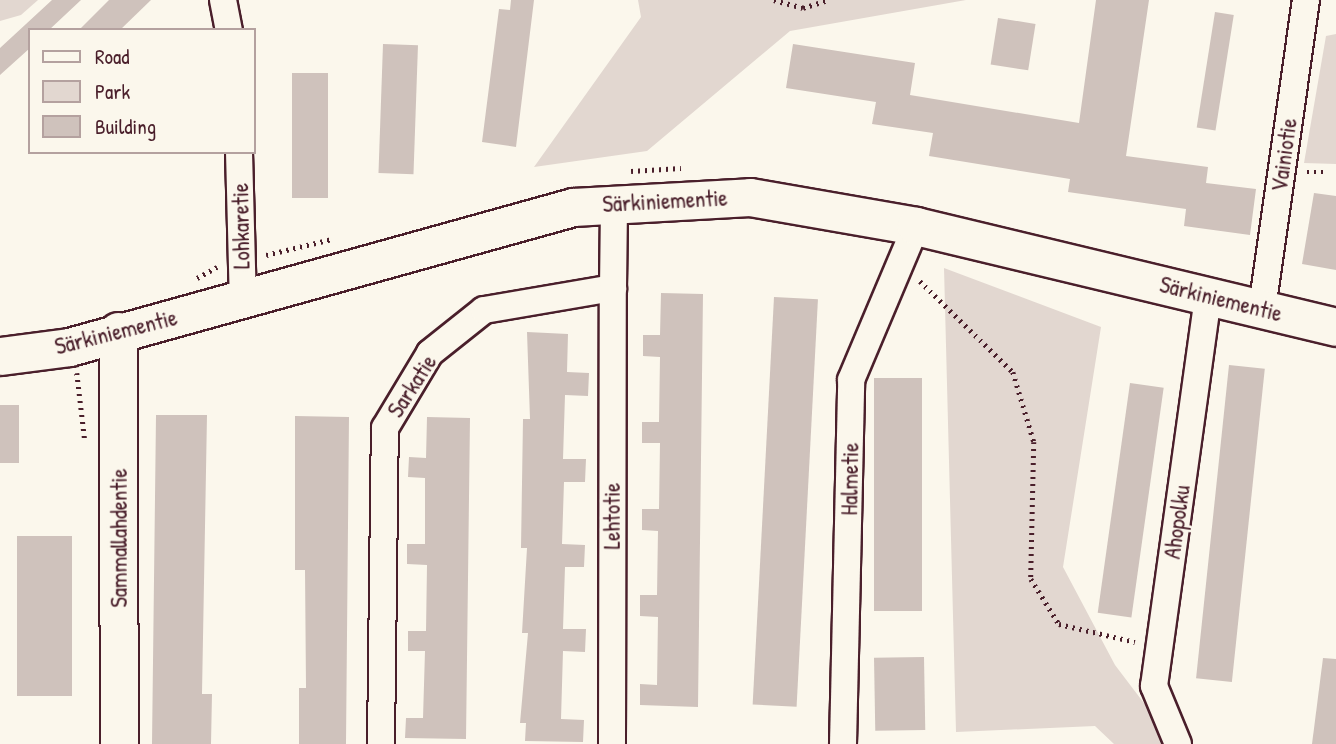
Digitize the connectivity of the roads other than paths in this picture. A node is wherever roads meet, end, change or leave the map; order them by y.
1 (223, 0) edge
2 (1306, 0) edge
3 (229, 28) edge
4 (239, 154) edge
5 (614, 201) junction
6 (916, 226) junction
7 (612, 288) junction
8 (1208, 295) junction
9 (243, 300) junction
10 (1262, 309) junction
11 (1336, 327) edge
12 (118, 331) junction
13 (0, 356) edge
14 (119, 744) edge
15 (381, 744) edge
16 (612, 744) edge
17 (843, 744) edge
18 (1178, 744) edge

1 - 3 street
2 - 10 street, Vainiotie
4 - 9 street, Lohkaretie
5 - 6 street, Särkiniementie
5 - 7 street
5 - 9 street, Särkiniementie
6 - 8 street, Särkiniementie
6 - 17 street, Halmetie
7 - 15 street, Sarkatie
7 - 16 street, Lehtotie
8 - 10 street, Särkiniementie
8 - 18 street, Ahopolku
9 - 12 street, Särkiniementie
10 - 11 street, Särkiniementie
12 - 13 street, Särkiniementie
12 - 14 street, Sammallahdentie

